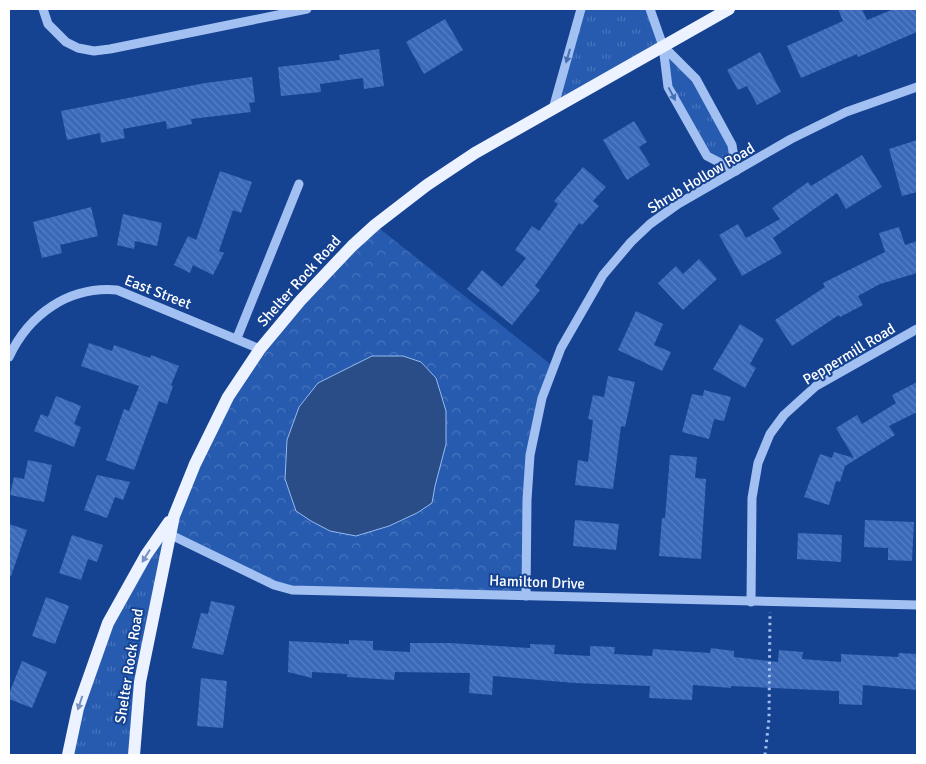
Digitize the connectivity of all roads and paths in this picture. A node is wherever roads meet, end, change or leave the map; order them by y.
1 (43, 9) edge
2 (307, 9) edge
3 (581, 9) edge
4 (650, 9) edge
5 (729, 9) edge
6 (663, 46) junction
7 (917, 87) edge
8 (553, 109) junction
9 (736, 171) junction
10 (299, 184) dead end
11 (917, 329) edge
12 (237, 338) junction
13 (260, 348) junction
14 (9, 357) edge
15 (174, 516) junction
16 (169, 534) junction
17 (526, 596) junction
18 (750, 602) junction
19 (770, 602) junction
20 (917, 606) edge
21 (68, 755) edge
22 (134, 755) edge
23 (765, 755) edge

1 - 2 street
3 -> 8 street
4 - 6 street
5 - 6 main road, Shelter Rock Road
6 - 8 main road, Shelter Rock Road
6 - 9 street
6 -> 9 street
7 - 9 street, Shrub Hollow Road
8 - 13 main road, Shelter Rock Road
9 - 17 street, Shrub Hollow Road
10 - 12 street
11 - 18 street, Peppermill Road
12 - 13 street, East Street
12 - 14 street, East Street
13 - 15 main road, Shelter Rock Road
15 - 16 main road, Shelter Rock Road
15 -> 21 main road
16 - 17 street, Hamilton Drive
16 - 22 main road, Shelter Rock Road
17 - 18 street, Hamilton Drive
18 - 19 street, Hamilton Drive
19 - 20 street, Hamilton Drive
19 - 23 path

